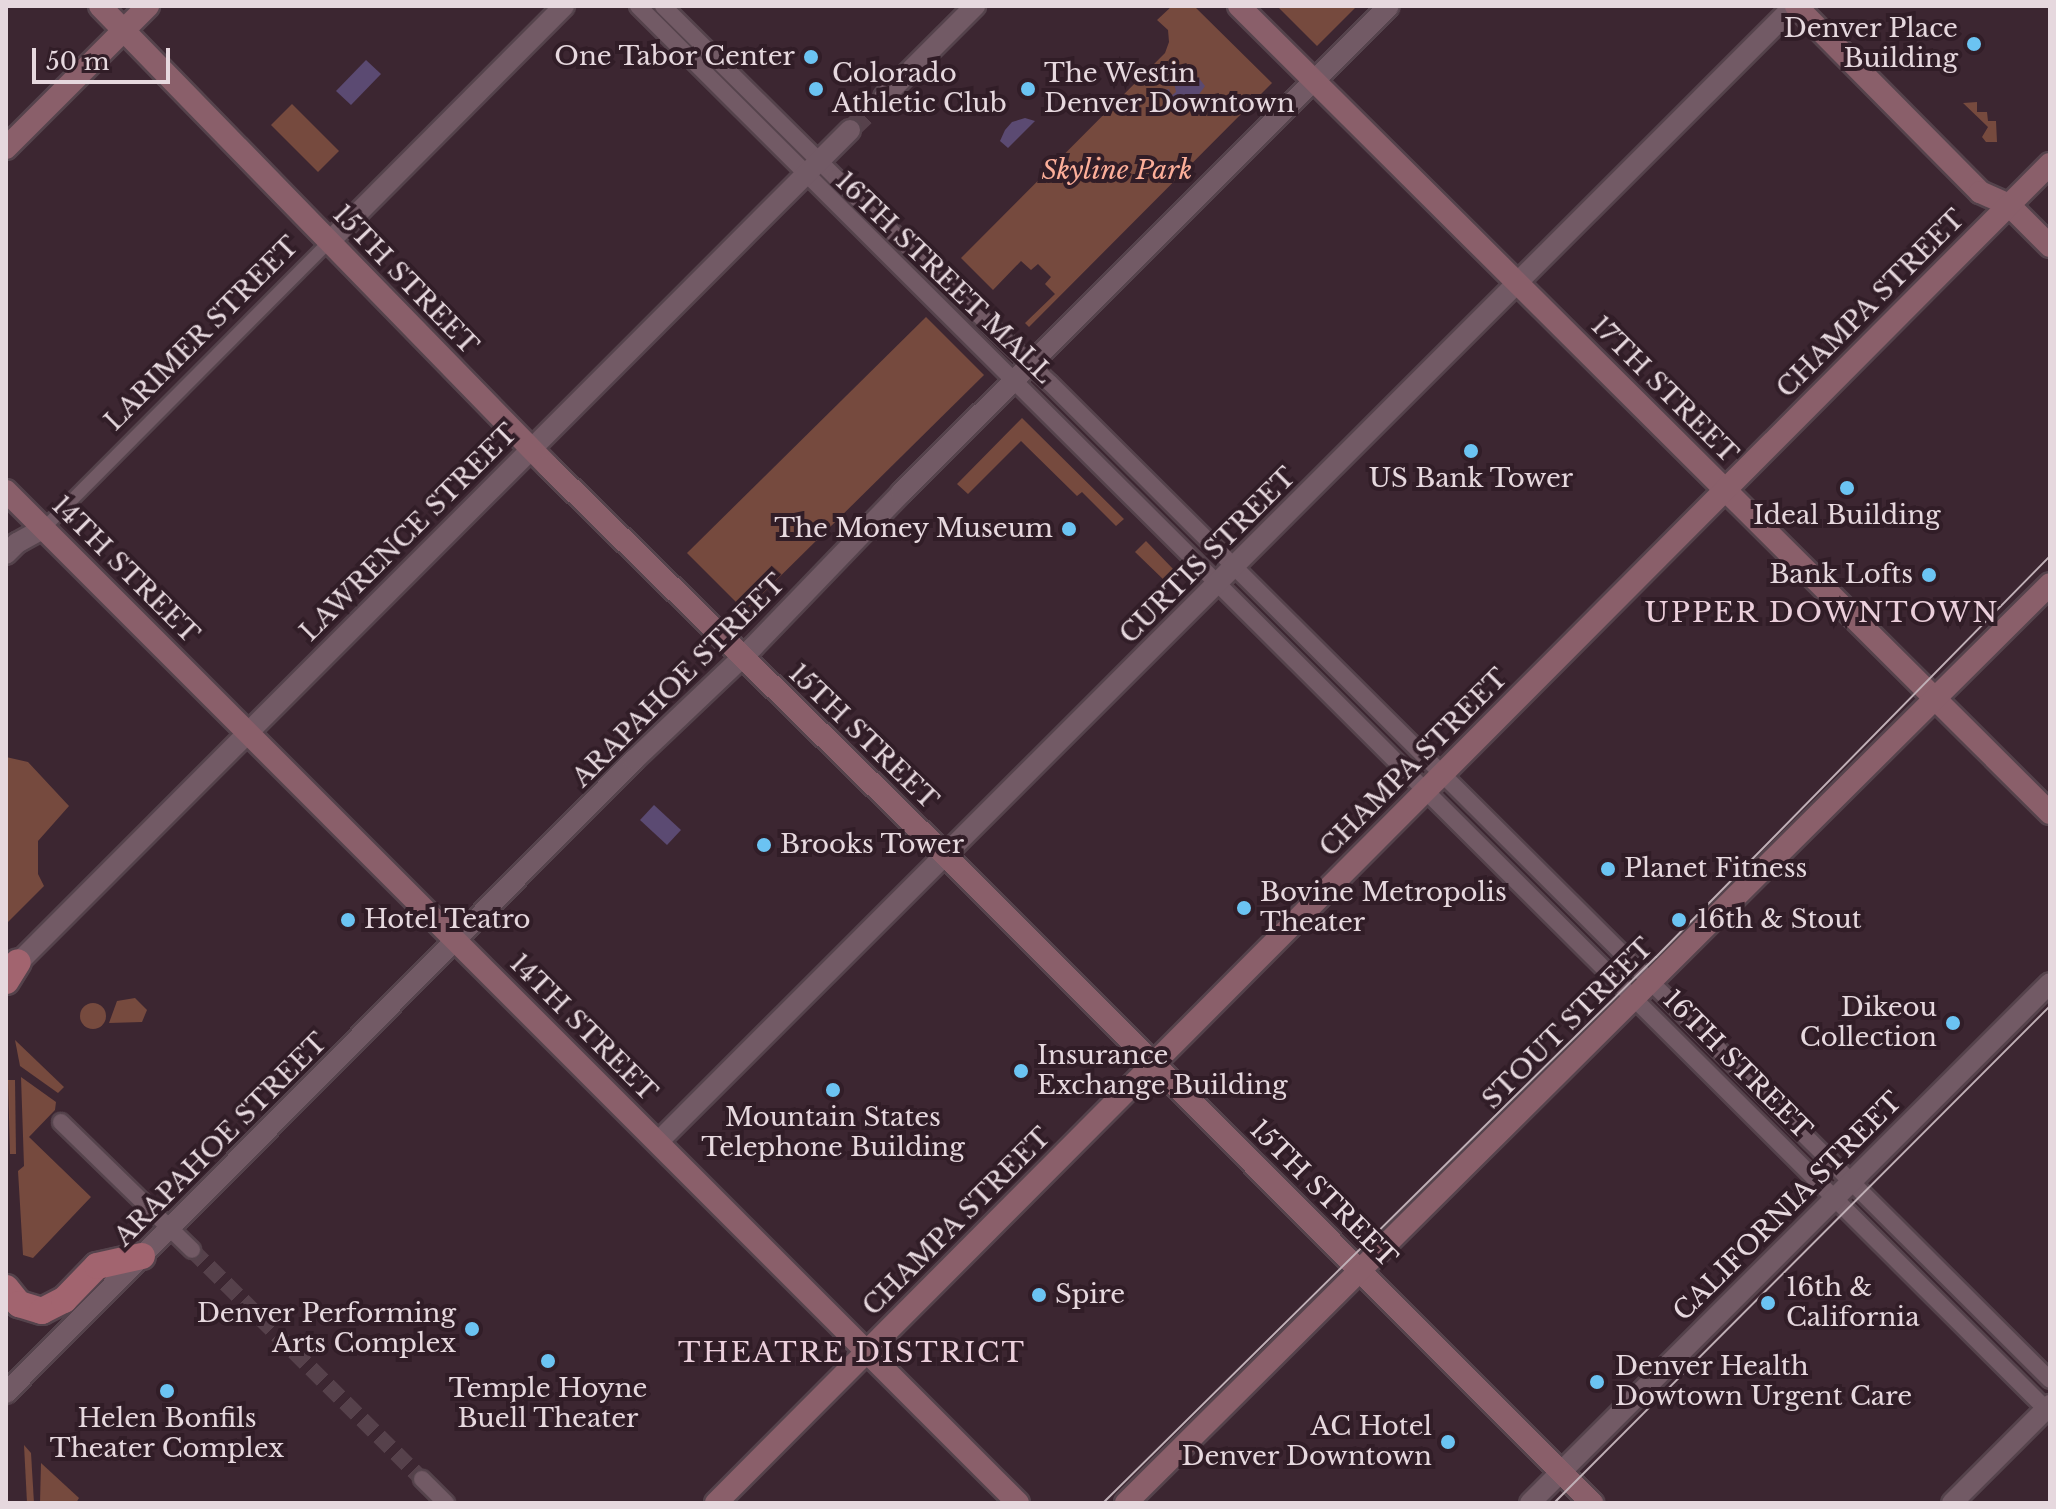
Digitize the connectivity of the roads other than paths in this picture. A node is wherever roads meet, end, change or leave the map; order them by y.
1 (100, 6) edge
2 (148, 6) edge
3 (564, 6) edge
4 (638, 6) edge
5 (663, 6) edge
6 (975, 6) edge
7 (1239, 6) edge
8 (1389, 6) edge
9 (1795, 6) edge
10 (123, 30) junction
11 (1314, 81) junction
12 (884, 97) tunnel mouth
13 (850, 130) tunnel mouth
14 (6, 148) edge
15 (2050, 164) edge
16 (812, 168) junction
17 (2009, 205) junction
18 (329, 242) junction
19 (2050, 246) edge
20 (1517, 283) junction
21 (1023, 372) junction
22 (530, 448) junction
23 (1725, 489) junction
24 (6, 491) edge
25 (44, 528) junction
26 (6, 554) edge
27 (1235, 568) junction
28 (2050, 584) edge
29 (1216, 585) junction
30 (742, 659) junction
31 (1935, 699) junction
32 (247, 730) junction
33 (1441, 775) junction
34 (1424, 792) junction
35 (2050, 813) edge
36 (945, 855) junction
37 (455, 939) junction
38 (10, 973) edge
39 (1651, 980) junction
40 (2050, 983) edge
41 (1635, 997) junction
42 (1154, 1064) junction
43 (61, 1122) dead end
44 (658, 1142) junction
45 (1850, 1182) junction
46 (1835, 1198) junction
47 (170, 1228) junction
48 (192, 1250) tunnel mouth
49 (142, 1256) junction
50 (1360, 1271) junction
51 (6, 1288) edge
52 (868, 1351) junction
53 (2050, 1380) edge
54 (6, 1393) edge
55 (2049, 1409) edge
56 (1561, 1472) junction
57 (422, 1479) tunnel mouth
58 (446, 1503) edge
59 (716, 1503) edge
60 (1018, 1503) edge
61 (1126, 1503) edge
62 (1530, 1503) edge
63 (1592, 1503) edge
64 (1952, 1503) edge

1 - 10 main road, 15TH STREET
2 - 10 main road
3 - 18 street, LARIMER STREET
4 - 16 street, 16TH STREET MALL
5 - 16 street, 16TH STREET MALL
6 - 12 street
7 - 11 main road, 17TH STREET
8 - 11 street, ARAPAHOE STREET
9 - 17 main road
9 - 20 street, CURTIS STREET
10 - 14 main road
10 - 18 main road, 15TH STREET
11 - 20 main road, 17TH STREET
11 - 21 street, ARAPAHOE STREET
13 - 16 street, LAWRENCE STREET
15 - 17 main road, CHAMPA STREET
16 - 21 street, 16TH STREET MALL
16 - 22 street, LAWRENCE STREET
17 - 19 main road
17 - 23 main road, CHAMPA STREET
18 - 22 main road, 15TH STREET
18 - 25 street, LARIMER STREET
20 - 23 main road, 17TH STREET
20 - 27 street, CURTIS STREET
21 - 27 street, 16TH STREET MALL
21 - 29 street, 16TH STREET MALL
21 - 30 street, ARAPAHOE STREET
22 - 30 main road, 15TH STREET
22 - 32 street, LAWRENCE STREET
23 - 31 main road, 17TH STREET
23 - 33 main road, CHAMPA STREET
24 - 25 main road, 14TH STREET
25 - 26 street, LARIMER STREET
25 - 32 main road, 14TH STREET
27 - 29 street, CURTIS STREET
27 - 33 street, 16TH STREET
28 - 31 main road, STOUT STREET
29 - 34 street, 16TH STREET
29 - 36 street, CURTIS STREET
30 - 36 main road, 15TH STREET
30 - 37 street, ARAPAHOE STREET
31 - 35 main road, 17TH STREET
31 - 39 main road, STOUT STREET
32 - 37 main road, 14TH STREET
32 - 38 street, LAWRENCE STREET
33 - 34 main road, CHAMPA STREET
33 - 39 street, 16TH STREET
34 - 41 street, 16TH STREET
34 - 42 main road, CHAMPA STREET
36 - 42 main road, 15TH STREET
36 - 44 street, CURTIS STREET
37 - 44 main road, 14TH STREET
37 - 47 street, ARAPAHOE STREET
39 - 41 main road, STOUT STREET
39 - 45 street, 16TH STREET
40 - 45 street, CALIFORNIA STREET
41 - 46 street, 16TH STREET
41 - 50 main road, STOUT STREET
42 - 50 main road, 15TH STREET
42 - 52 main road, CHAMPA STREET
43 - 47 street
44 - 52 main road, 14TH STREET
45 - 46 street, CALIFORNIA STREET
45 - 53 street, 16TH STREET
46 - 55 street, 16TH STREET
46 - 56 street, CALIFORNIA STREET
47 - 48 street
47 - 49 street, ARAPAHOE STREET
49 - 51 main road
49 - 54 street, ARAPAHOE STREET
50 - 56 main road, 15TH STREET
50 - 61 main road, STOUT STREET
52 - 59 main road, CHAMPA STREET
52 - 60 main road, 14TH STREET
55 - 64 street
56 - 62 street, CALIFORNIA STREET
56 - 63 main road, 15TH STREET
57 - 58 street

